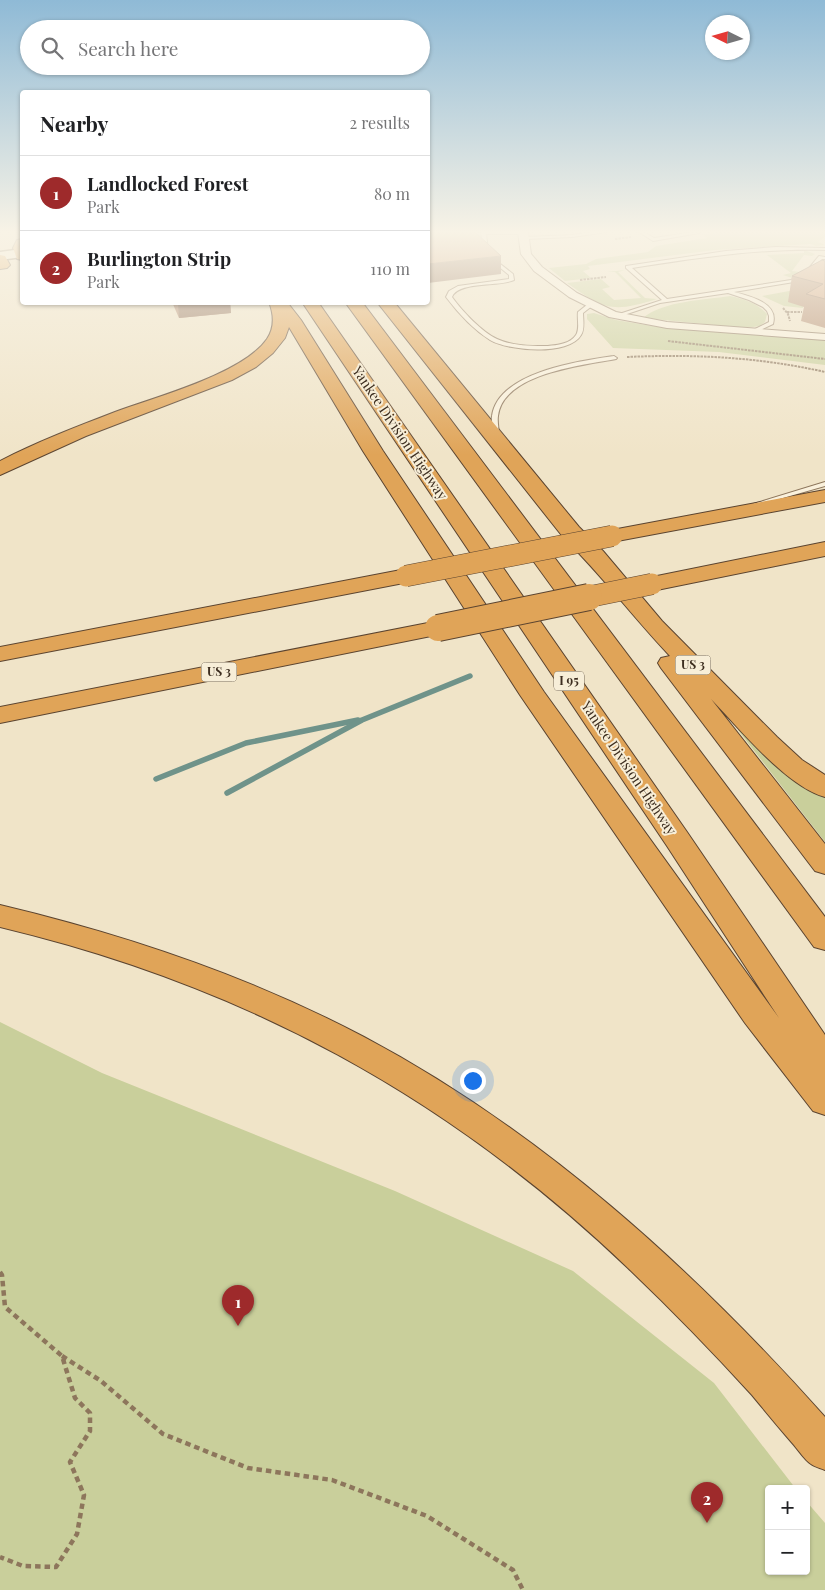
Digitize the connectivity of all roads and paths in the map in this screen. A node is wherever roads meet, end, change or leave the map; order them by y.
1 (279, 306) edge
2 (281, 306) edge
3 (313, 306) edge
4 (356, 306) edge
5 (388, 306) edge
6 (457, 306) edge
7 (588, 306) edge
8 (593, 306) edge
9 (644, 306) edge
10 (764, 306) edge
11 (787, 312) dead end
12 (802, 312) dead end
13 (616, 316) junction
14 (754, 331) junction
15 (825, 337) edge
16 (666, 340) dead end
17 (614, 358) joint
18 (825, 359) edge
19 (825, 372) edge
20 (500, 445) junction
21 (0, 469) edge
22 (825, 484) edge
23 (825, 496) edge
24 (713, 516) junction
25 (571, 532) junction
26 (825, 550) edge
27 (0, 654) edge
28 (0, 715) edge
29 (825, 788) edge
30 (825, 864) edge
31 (0, 916) edge
32 (825, 939) edge
33 (825, 1062) edge
34 (825, 1101) edge
35 (0, 1272) edge
36 (62, 1356) junction
37 (825, 1449) edge
38 (0, 1557) edge
39 (524, 1590) edge

1 - 21 highway
2 - 34 highway
3 - 33 highway, Yankee Division Highway / I 95
4 - 32 highway
5 - 20 highway, US 3
6 - 7 lane
8 - 13 street
9 - 13 lane
10 - 14 lane
11 - 12 path
13 - 14 street
14 - 15 street
16 - 18 path
17 - 19 path
17 - 20 lane
20 - 25 highway, US 3
22 - 24 lane
23 - 24 highway
24 - 27 highway, bridge
25 - 29 highway, US 3
25 - 30 highway
26 - 28 highway, US 3, bridge
31 - 37 highway
35 - 36 path
36 - 38 path
36 - 39 path

